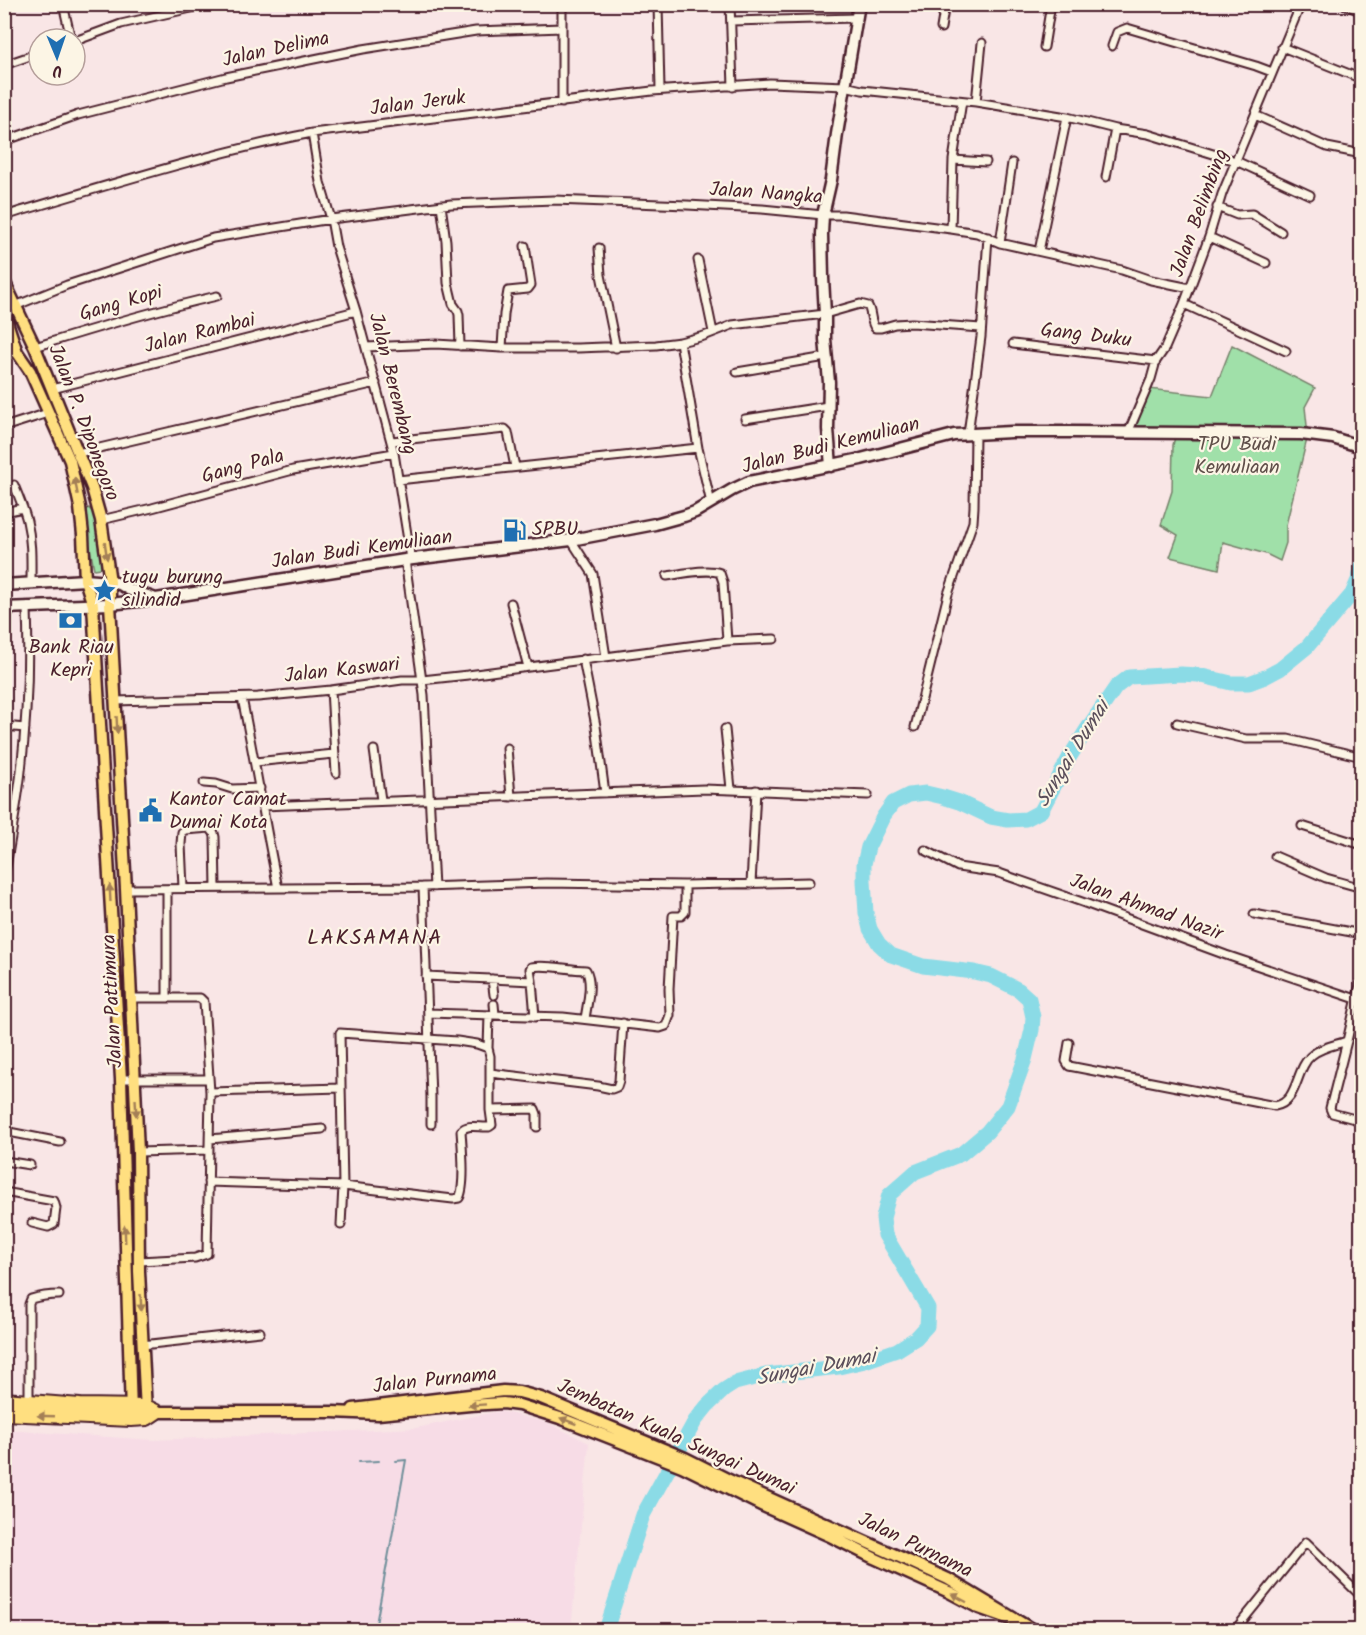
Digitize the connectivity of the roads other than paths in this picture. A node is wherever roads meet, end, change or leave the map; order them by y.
1 (63, 4) edge
2 (209, 4) edge
3 (562, 4) edge
4 (658, 4) edge
5 (730, 4) edge
6 (858, 4) edge
7 (945, 4) edge
8 (1051, 4) edge
9 (1301, 4) edge
10 (1343, 4) edge
11 (1362, 12) edge
12 (856, 18) junction
13 (731, 21) junction
14 (68, 27) edge
15 (562, 28) junction
16 (941, 28) dead end
17 (87, 37) edge
18 (982, 43) dead end
19 (1112, 46) dead end
20 (1044, 47) dead end
21 (1282, 47) junction
22 (27, 57) edge
23 (4, 65) edge
24 (1272, 72) junction
25 (1362, 79) edge
26 (845, 86) junction
27 (733, 87) junction
28 (660, 90) junction
29 (962, 101) junction
30 (976, 102) junction
31 (562, 103) junction
32 (1255, 115) junction
33 (1067, 117) junction
34 (1115, 129) junction
35 (312, 133) junction
36 (4, 141) edge
37 (1362, 154) edge
38 (953, 160) junction
39 (1236, 160) junction
40 (986, 162) dead end
41 (1012, 163) dead end
42 (1106, 177) dead end
43 (1310, 195) dead end
44 (441, 205) junction
45 (1217, 207) junction
46 (824, 215) junction
47 (4, 216) edge
48 (331, 219) junction
49 (951, 229) junction
50 (1281, 232) dead end
51 (988, 237) junction
52 (1209, 237) junction
53 (1000, 243) junction
54 (525, 246) dead end
55 (598, 248) dead end
56 (1039, 251) junction
57 (698, 260) dead end
58 (1266, 263) dead end
59 (4, 281) edge
60 (1190, 288) junction
61 (217, 296) dead end
62 (1184, 304) junction
63 (15, 306) junction
64 (356, 311) junction
65 (4, 313) edge
66 (825, 314) junction
67 (981, 328) junction
68 (713, 332) junction
69 (680, 342) junction
70 (1013, 344) dead end
71 (460, 346) junction
72 (35, 347) junction
73 (366, 347) junction
74 (502, 348) junction
75 (616, 348) junction
76 (1286, 351) dead end
77 (17, 352) junction
78 (4, 355) edge
79 (826, 357) junction
80 (1156, 361) junction
81 (737, 372) dead end
82 (376, 383) junction
83 (52, 389) junction
84 (828, 406) junction
85 (48, 413) junction
86 (745, 419) dead end
87 (4, 427) edge
88 (1128, 432) junction
89 (971, 434) junction
90 (392, 441) junction
91 (1362, 447) edge
92 (698, 448) junction
93 (78, 453) junction
94 (394, 453) junction
95 (831, 466) junction
96 (515, 467) junction
97 (398, 480) junction
98 (14, 485) dead end
99 (711, 503) junction
100 (23, 508) junction
101 (4, 512) edge
102 (101, 520) junction
103 (571, 540) junction
104 (408, 559) junction
105 (667, 576) dead end
106 (85, 580) junction
107 (110, 582) junction
108 (31, 583) junction
109 (4, 585) edge
110 (156, 599) junction
111 (511, 603) dead end
112 (110, 604) junction
113 (93, 605) junction
114 (4, 608) edge
115 (27, 608) junction
116 (774, 639) dead end
117 (727, 641) junction
118 (606, 657) junction
119 (583, 659) junction
120 (528, 667) junction
121 (422, 680) junction
122 (331, 690) junction
123 (242, 698) junction
124 (115, 701) junction
125 (1177, 723) dead end
126 (4, 726) edge
127 (915, 727) dead end
128 (25, 728) junction
129 (725, 729) dead end
130 (507, 748) dead end
131 (374, 750) dead end
132 (334, 754) junction
133 (1362, 757) edge
134 (255, 762) junction
135 (336, 773) dead end
136 (204, 783) dead end
137 (260, 788) junction
138 (731, 789) junction
139 (756, 790) junction
140 (605, 793) junction
141 (868, 795) dead end
142 (511, 797) junction
143 (381, 800) junction
144 (430, 800) junction
145 (262, 806) junction
146 (1302, 826) dead end
147 (1362, 845) edge
148 (925, 850) dead end
149 (1275, 856) dead end
150 (6, 862) edge
151 (4, 881) edge
152 (809, 882) dead end
153 (751, 884) junction
154 (685, 885) junction
155 (423, 887) junction
156 (434, 887) junction
157 (183, 888) junction
158 (216, 888) junction
159 (278, 888) junction
160 (1362, 888) edge
161 (126, 889) junction
162 (167, 889) junction
163 (1254, 914) dead end
164 (1362, 933) edge
165 (426, 976) junction
166 (492, 979) junction
167 (1361, 979) edge
168 (532, 981) junction
169 (494, 996) dead end
170 (131, 998) junction
171 (167, 998) junction
172 (1359, 1000) edge
173 (494, 1004) dead end
174 (428, 1013) junction
175 (492, 1015) junction
176 (535, 1017) junction
177 (585, 1019) junction
178 (624, 1023) junction
179 (429, 1039) junction
180 (1347, 1041) junction
181 (1069, 1043) dead end
182 (488, 1048) junction
183 (490, 1073) junction
184 (134, 1078) junction
185 (121, 1079) junction
186 (209, 1079) junction
187 (341, 1088) junction
188 (210, 1092) junction
189 (490, 1110) junction
190 (1362, 1121) edge
191 (431, 1124) dead end
192 (537, 1126) dead end
193 (322, 1129) dead end
194 (4, 1131) edge
195 (210, 1139) junction
196 (60, 1142) dead end
197 (209, 1150) junction
198 (138, 1152) junction
199 (4, 1161) edge
200 (30, 1165) dead end
201 (208, 1182) junction
202 (343, 1186) junction
203 (4, 1192) edge
204 (32, 1223) dead end
205 (341, 1226) dead end
206 (139, 1261) junction
207 (59, 1295) dead end
208 (260, 1332) dead end
209 (142, 1345) junction
210 (541, 1398) joint
211 (4, 1400) edge
212 (29, 1402) junction
213 (535, 1410) joint
214 (150, 1412) junction
215 (333, 1412) junction
216 (4, 1413) edge
217 (131, 1413) junction
218 (796, 1516) junction
219 (1362, 1597) edge
220 (1033, 1630) edge
221 (1235, 1630) edge

1 - 14 street
2 - 17 street
3 - 15 street
4 - 28 street
5 - 13 street
6 - 12 street
7 - 16 street
8 - 20 street
9 - 21 street, Jalan Belimbing
10 - 11 street
12 - 13 street
12 - 26 street
13 - 27 street
15 - 31 street
15 - 36 street, Jalan Delima
18 - 30 street
19 - 24 street
21 - 24 street, Jalan Belimbing
21 - 25 street
22 - 23 street
24 - 32 street, Jalan Belimbing
26 - 27 street, Jalan Jeruk
26 - 29 street, Jalan Jeruk
26 - 46 street
27 - 28 street, Jalan Jeruk
28 - 31 street, Jalan Jeruk
29 - 30 street, Jalan Jeruk
29 - 38 street
30 - 33 street, Jalan Jeruk
31 - 35 street, Jalan Jeruk
32 - 37 street
32 - 39 street, Jalan Belimbing
33 - 34 street, Jalan Jeruk
33 - 56 street
34 - 39 street, Jalan Jeruk
34 - 42 street
35 - 47 street, Jalan Jeruk
35 - 48 street, Jalan Berembang
38 - 40 street
38 - 49 street
39 - 43 street, Jalan Jeruk
39 - 45 street, Jalan Belimbing
41 - 53 street
44 - 46 street, Jalan Nangka
44 - 48 street, Jalan Nangka
44 - 71 street
45 - 50 street
45 - 52 street, Jalan Belimbing
46 - 49 street, Jalan Nangka
46 - 66 street
48 - 63 street, Jalan Nangka
48 - 64 street, Jalan Berembang
49 - 51 street, Jalan Nangka
51 - 53 street, Jalan Nangka
51 - 67 street
52 - 58 street
52 - 60 street, Jalan Belimbing
53 - 56 street, Jalan Nangka
54 - 74 street
55 - 75 street
56 - 60 street, Jalan Nangka
57 - 68 street
59 - 63 main road, Jalan P. Diponegoro
60 - 62 street, Jalan Belimbing
61 - 72 street, Gang Kopi
62 - 76 street
62 - 80 street, Jalan Belimbing
63 - 72 main road, Jalan P. Diponegoro
64 - 73 street, Jalan Berembang
64 - 83 street, Jalan Rambai
65 - 77 main road, Jalan Pattimura
66 - 67 street
66 - 68 street
66 - 79 street
67 - 89 street
68 - 69 street
69 - 75 street
69 - 92 street
70 - 80 street, Gang Duku
71 - 73 street
71 - 74 street
72 - 83 main road, Jalan P. Diponegoro
73 - 82 street, Jalan Berembang
74 - 75 street
77 - 78 street
77 - 85 main road, Jalan Pattimura
79 - 81 street
79 - 84 street
80 - 88 street, Jalan Belimbing
82 - 90 street, Jalan Berembang
82 - 93 street
83 - 93 main road, Jalan P. Diponegoro
84 - 86 street
84 - 95 street
85 - 87 street
106 -> 85 main road, Jalan Pattimura
88 - 89 street, Jalan Budi Kemuliaan
88 - 91 street, Jalan Budi Kemuliaan
89 - 95 street, Jalan Budi Kemuliaan
89 - 127 street
90 - 94 street, Jalan Berembang
90 - 96 street
92 - 96 street
92 - 99 street
93 - 102 main road, Jalan P. Diponegoro
94 - 97 street, Jalan Berembang
94 - 102 street, Gang Pala
95 - 99 street, Jalan Budi Kemuliaan
96 - 97 street
97 - 104 street, Jalan Berembang
98 - 100 street
99 - 103 street, Jalan Budi Kemuliaan
100 - 101 street
100 - 108 street
102 -> 107 main road, Jalan P. Diponegoro
103 - 104 street, Jalan Budi Kemuliaan
103 - 118 street
104 - 110 street, Jalan Budi Kemuliaan
104 - 121 street, Jalan Berembang
105 - 117 street
106 - 107 street, Jalan Budi Kemuliaan
106 - 108 street, Jalan Budi Kemuliaan
106 - 113 main road, Jalan Pattimura
107 - 110 street, Jalan Budi Kemuliaan
107 - 112 main road, Jalan Pattimura
108 - 109 street, Jalan Budi Kemuliaan
110 - 112 street, Jalan Budi Kemuliaan
111 - 120 street
112 - 113 street, Jalan Budi Kemuliaan
112 - 124 main road, Jalan Pattimura
113 - 115 street, Jalan Budi Kemuliaan
185 -> 113 main road, Jalan Pattimura
114 - 115 street, Jalan Budi Kemuliaan
115 - 128 street
116 - 117 street, Jalan Kaswari
117 - 118 street, Jalan Kaswari
118 - 119 street, Jalan Kaswari
119 - 120 street, Jalan Kaswari
119 - 140 street
120 - 121 street, Jalan Kaswari
121 - 122 street, Jalan Kaswari
121 - 144 street, Jalan Berembang
122 - 123 street, Jalan Kaswari
122 - 132 street
123 - 124 street, Jalan Kaswari
123 - 134 street
124 -> 161 main road, Jalan Pattimura
125 - 133 street
126 - 128 street
128 - 150 street
129 - 138 street
130 - 142 street
131 - 143 street
132 - 134 street
132 - 135 street
134 - 137 street
136 - 137 street
137 - 145 street
138 - 139 street
138 - 140 street
139 - 141 street
139 - 153 street
140 - 142 street
142 - 144 street
143 - 144 street
143 - 145 street
144 - 156 street, Jalan Berembang
145 - 159 street
146 - 147 street
148 - 172 street, Jalan Ahmad Nazir
149 - 160 street
150 - 151 street
152 - 153 street
153 - 154 street
154 - 156 street
154 - 178 street
155 - 156 street
155 - 159 street
155 - 165 street
157 - 158 street
157 - 158 street
157 - 162 street
158 - 159 street
161 - 162 street
161 - 170 main road, Jalan Pattimura
162 - 171 street
163 - 164 street
165 - 166 street
165 - 174 street
166 - 168 street
166 - 169 street
167 - 172 street
168 - 176 street
168 - 177 street
170 - 171 street
170 - 184 main road, Jalan Pattimura
171 - 186 street
172 - 180 street
173 - 175 street
174 - 175 street
174 - 179 street
175 - 176 street
175 - 182 street
176 - 177 street
177 - 178 street
178 - 183 street
179 - 182 street
179 - 187 street
179 - 191 street
180 - 181 street
180 - 190 street
182 - 183 street
183 - 189 street
184 - 185 street
184 - 186 street
184 -> 198 main road, Jalan Pattimura
217 -> 185 main road, Jalan Pattimura
186 - 188 street
187 - 188 street
187 - 202 street
188 - 195 street
189 - 192 street
189 - 202 street
193 - 195 street
194 - 196 street
195 - 197 street
197 - 198 street
197 - 201 street
198 - 206 main road, Jalan Pattimura
199 - 200 street
201 - 202 street
201 - 206 street
202 - 205 street
203 - 204 street
206 -> 209 main road, Jalan Pattimura
207 - 212 street
208 - 209 street
209 - 214 main road, Jalan Pattimura
210 - 215 main road, Jalan Purnama
210 - 218 main road, Jembatan Kuala Sungai Dumai
211 - 212 highway
212 - 217 highway
213 -> 215 main road, Jalan Purnama
218 -> 213 main road, Jembatan Kuala Sungai Dumai
214 - 215 main road, Jalan Purnama
214 - 217 highway
217 -> 216 highway
218 - 220 main road, Jalan Purnama
219 - 221 street

